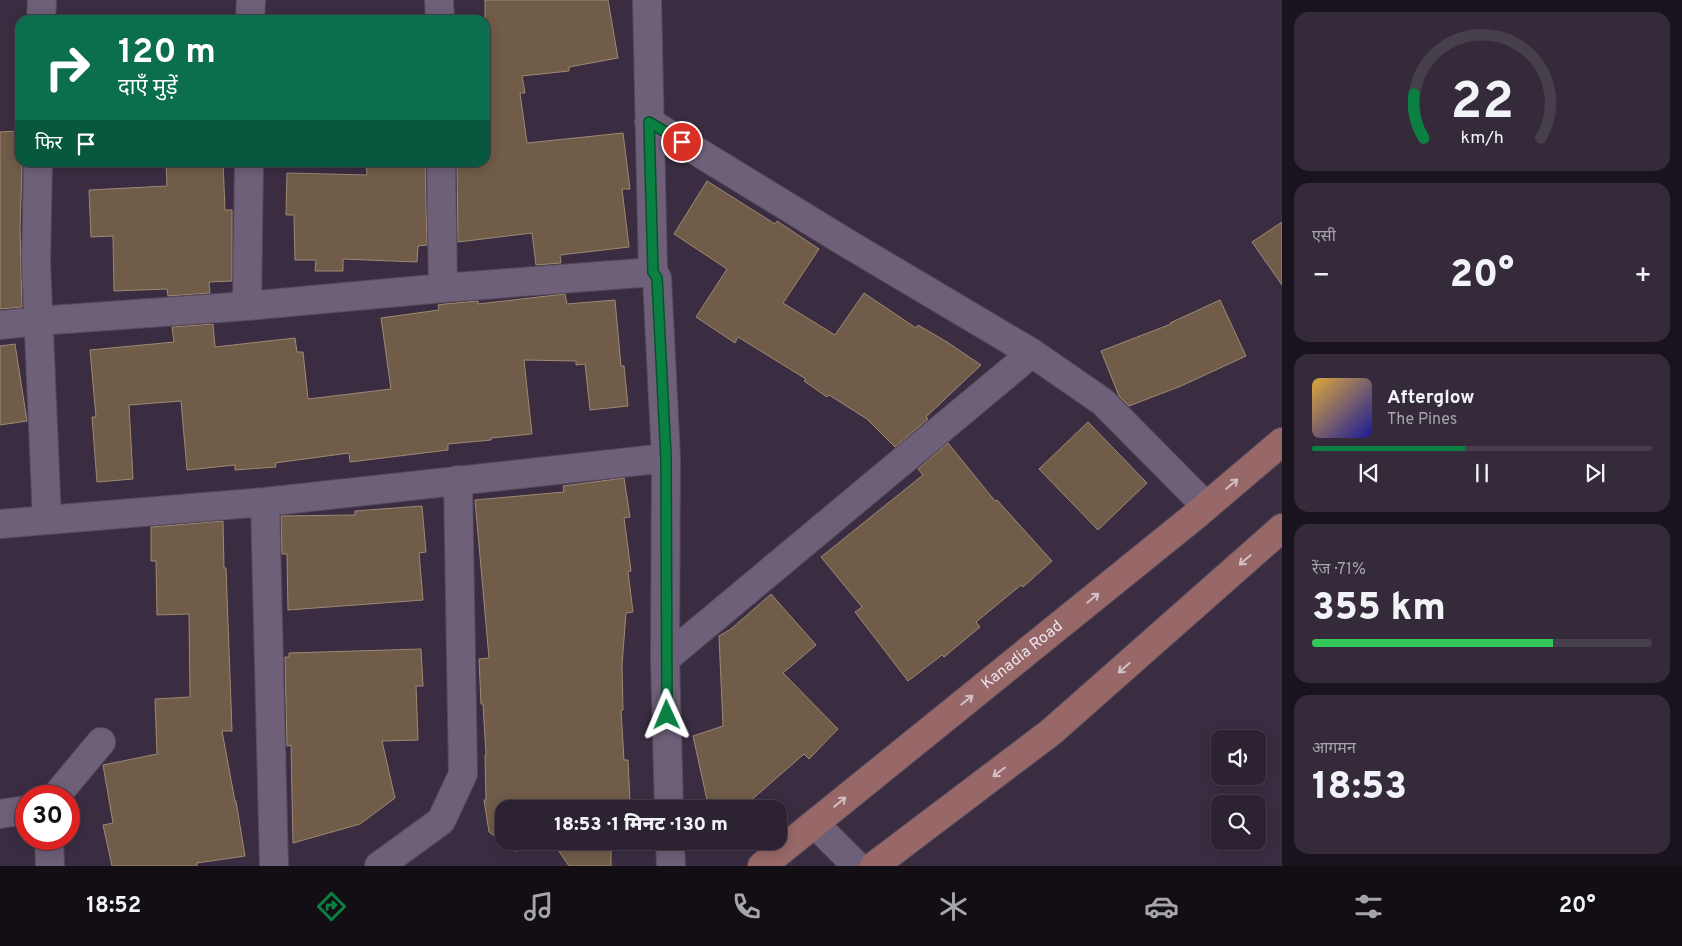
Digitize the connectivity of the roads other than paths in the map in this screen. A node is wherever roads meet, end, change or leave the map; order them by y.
1 (42, 0) edge
2 (251, 0) edge
3 (439, 0) edge
4 (647, 0) edge
5 (41, 15) edge
6 (250, 15) edge
7 (440, 15) edge
8 (649, 122) junction
9 (38, 167) edge
10 (249, 167) edge
11 (441, 167) edge
12 (653, 272) junction
13 (443, 288) junction
14 (247, 306) junction
15 (38, 321) junction
16 (0, 325) edge
17 (1032, 353) junction
18 (1282, 442) edge
19 (666, 458) junction
20 (458, 480) junction
21 (265, 502) junction
22 (1206, 506) junction
23 (46, 520) junction
24 (0, 524) edge
25 (1282, 528) edge
26 (666, 659) junction
27 (102, 742) dead end
28 (65, 785) edge
29 (669, 800) edge
30 (15, 812) edge
31 (0, 814) edge
32 (815, 824) junction
33 (49, 850) edge
34 (670, 850) edge
35 (50, 866) edge
36 (274, 866) edge
37 (379, 866) edge
38 (671, 866) edge
39 (762, 866) edge
40 (857, 866) edge
41 (874, 866) edge

1 - 5 street
2 - 6 street
3 - 7 street
4 - 8 street
8 - 12 street
8 - 17 street
9 - 15 street
10 - 14 street
11 - 13 street
12 - 13 street
12 - 19 street
13 - 14 street
14 - 15 street
15 - 16 street
15 - 23 street
17 - 22 street
17 - 26 street
22 -> 18 main road, Kanadia Road
19 - 20 street
19 - 26 street
20 - 21 street
20 - 37 street
21 - 23 street
21 - 36 street
32 -> 22 main road, Kanadia Road
23 - 24 street
25 -> 41 main road
26 - 29 street
27 - 28 street
30 - 31 street
32 - 39 main road, Kanadia Road
32 - 40 street
33 - 35 street
34 - 38 street

